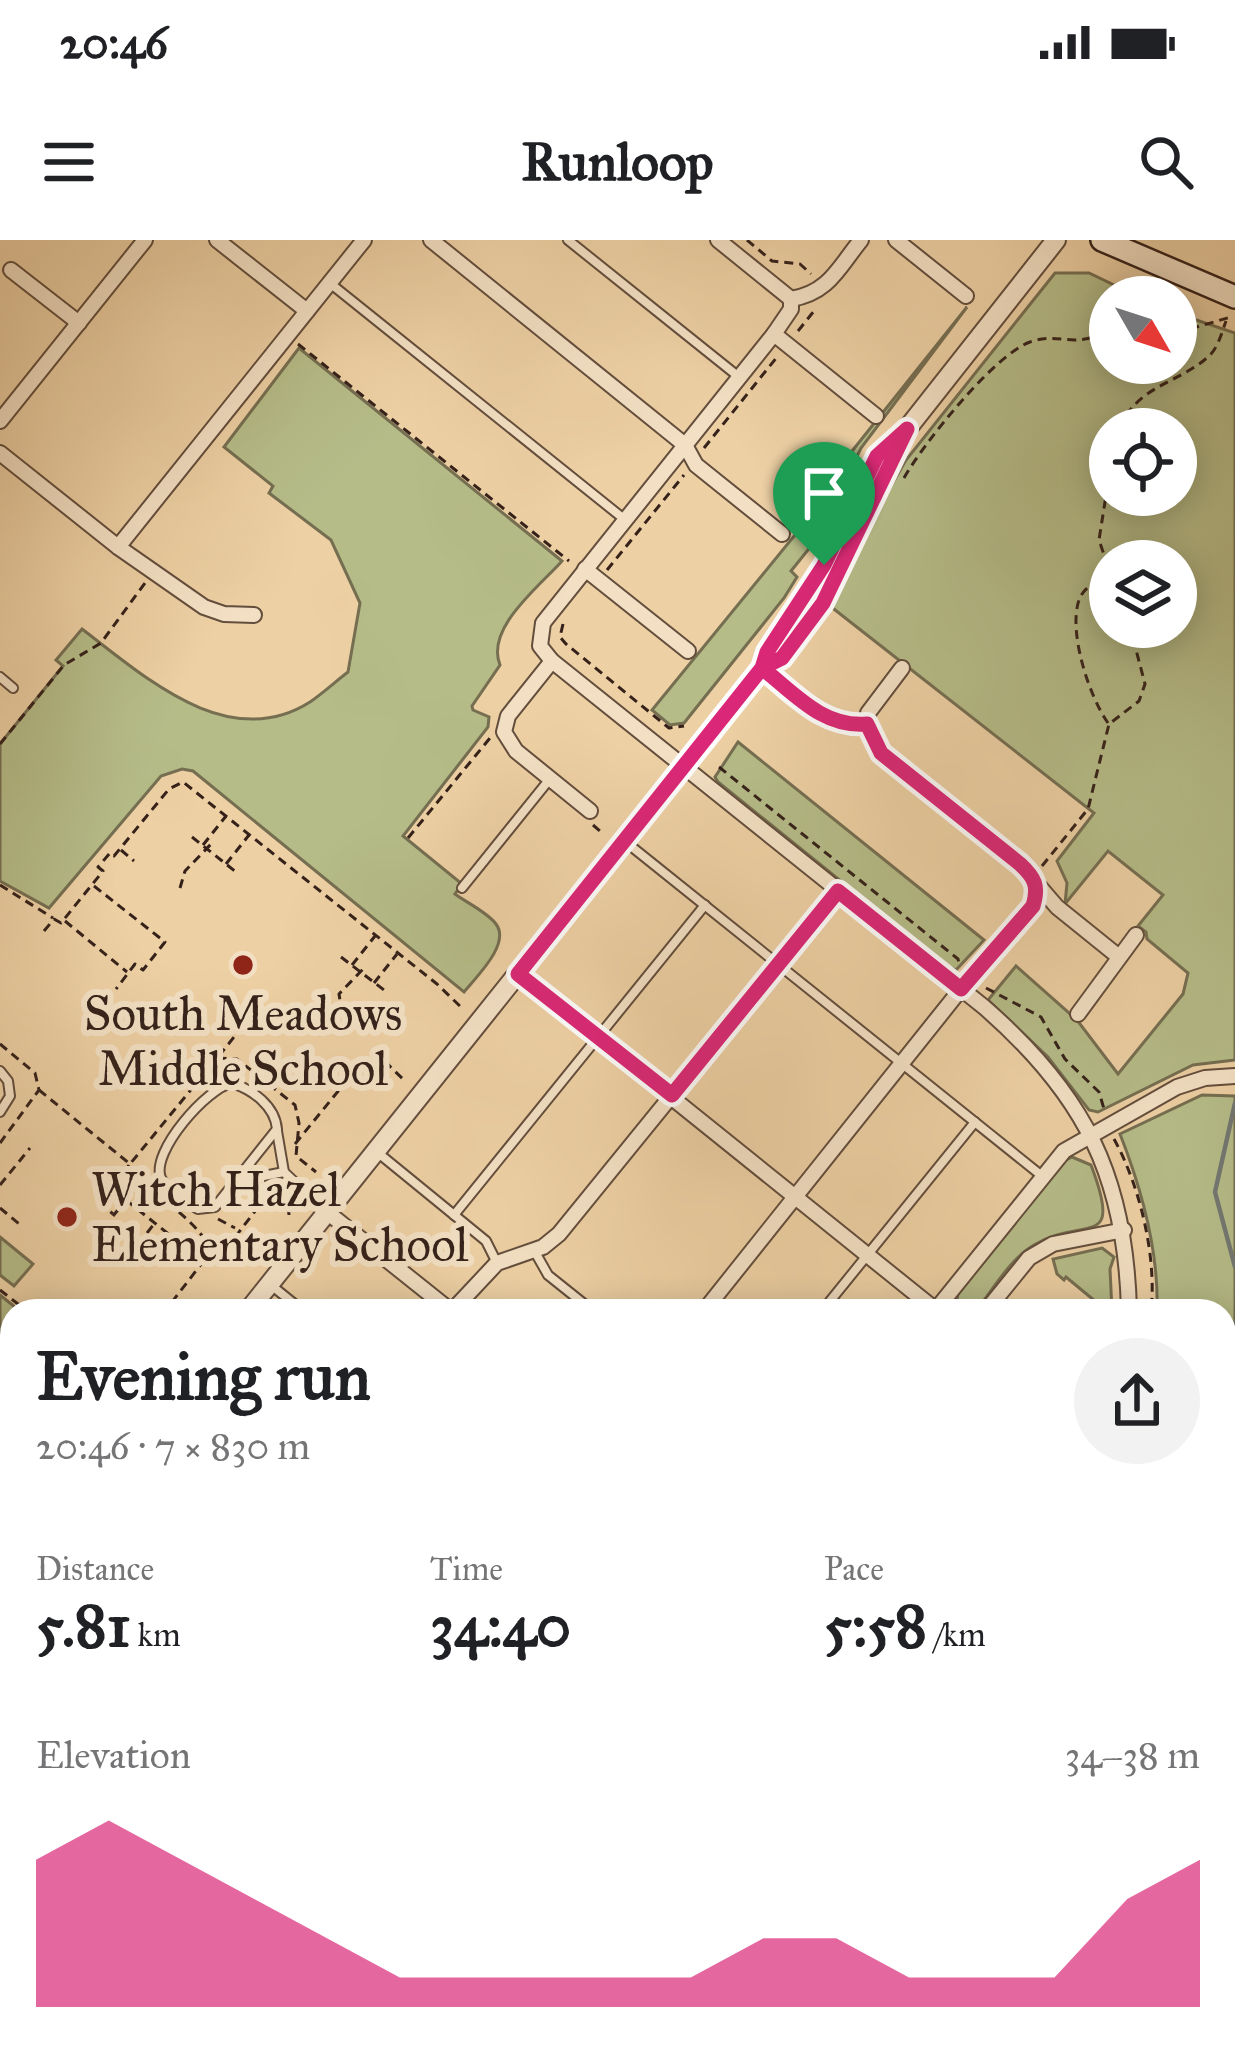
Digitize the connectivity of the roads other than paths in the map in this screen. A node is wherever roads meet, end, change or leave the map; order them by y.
1 (145, 240) edge
2 (217, 240) edge
3 (364, 240) edge
4 (431, 240) edge
5 (568, 240) edge
6 (718, 240) edge
7 (747, 240) edge
8 (861, 240) edge
9 (896, 240) edge
10 (1056, 240) edge
11 (1102, 240) edge
12 (736, 255) junction
13 (11, 270) dead end
14 (330, 283) junction
15 (966, 296) dead end
16 (1235, 297) edge
17 (791, 299) junction
18 (307, 311) junction
19 (79, 323) junction
20 (774, 334) junction
21 (740, 378) junction
22 (876, 416) dead end
23 (0, 421) edge
24 (685, 445) junction
25 (0, 453) edge
26 (625, 520) junction
27 (782, 534) dead end
28 (118, 547) junction
29 (585, 569) junction
30 (254, 615) dead end
31 (688, 651) dead end
32 (552, 661) junction
33 (762, 668) junction
34 (902, 668) dead end
35 (0, 677) edge
36 (782, 684) joint
37 (14, 688) dead end
38 (867, 724) junction
39 (684, 767) junction
40 (550, 778) junction
41 (590, 811) dead end
42 (624, 842) junction
43 (1036, 883) junction
44 (463, 888) dead end
45 (838, 891) junction
46 (704, 905) junction
47 (1136, 935) dead end
48 (1119, 957) junction
49 (778, 964) junction
50 (518, 974) junction
51 (961, 989) junction
52 (1078, 1013) dead end
53 (599, 1037) junction
54 (902, 1064) junction
55 (0, 1070) edge
56 (1235, 1076) edge
57 (672, 1095) junction
58 (0, 1112) edge
59 (974, 1122) junction
60 (277, 1129) junction
61 (1090, 1134) junction
62 (375, 1151) junction
63 (284, 1172) junction
64 (1042, 1176) junction
65 (236, 1181) junction
66 (795, 1197) junction
67 (327, 1212) junction
68 (454, 1215) junction
69 (1124, 1230) junction
70 (535, 1250) junction
71 (868, 1255) junction
72 (497, 1263) junction
73 (269, 1284) junction
74 (257, 1299) edge
75 (288, 1299) edge
76 (437, 1299) edge
77 (463, 1299) edge
78 (577, 1299) edge
79 (714, 1299) edge
80 (832, 1299) edge
81 (921, 1299) edge
82 (945, 1299) edge
83 (996, 1299) edge
84 (1128, 1299) edge

1 - 19 street
2 - 18 street
3 - 14 street
4 - 24 street
5 - 21 lane
6 - 12 street
7 - 12 street
8 - 17 street
9 - 15 street
10 - 33 street
11 - 16 main road
12 - 17 street
13 - 19 street
14 - 18 street
14 - 26 lane
17 - 20 street
18 - 28 street
19 - 23 street
20 - 21 street
20 - 22 street
21 - 24 street
24 - 26 street
24 - 27 street
25 - 28 street
26 - 29 street
28 - 30 street
29 - 31 street
29 - 32 street
32 - 39 street
32 - 40 street
33 - 36 lane
33 - 39 street
34 - 38 street
35 - 37 lane
36 - 38 street
38 - 43 street
39 - 42 street
39 - 45 street
40 - 41 street
40 - 44 lane
42 - 46 lane
42 - 50 street
43 - 48 street
43 - 51 street
45 - 49 street
45 - 51 street
46 - 49 lane
46 - 53 lane
47 - 48 street
48 - 52 street
49 - 54 lane
49 - 57 street
50 - 53 street
50 - 62 street
51 - 54 street
51 - 61 street
53 - 57 street
53 - 68 lane
54 - 59 lane
54 - 66 street
55 - 58 lane
56 - 61 street
57 - 66 street
57 - 70 street
59 - 64 lane
59 - 71 lane
60 - 63 lane
60 - 65 lane
60 - 65 lane
61 - 64 street
61 - 69 street
62 - 67 street
62 - 68 lane
63 - 65 lane
63 - 67 lane
64 - 82 street
66 - 71 street
66 - 79 street
67 - 73 street
67 - 76 street
68 - 72 lane
69 - 83 street
69 - 84 street
70 - 72 street
70 - 78 lane
71 - 80 lane
71 - 81 street
72 - 77 street
73 - 74 street
73 - 75 lane

